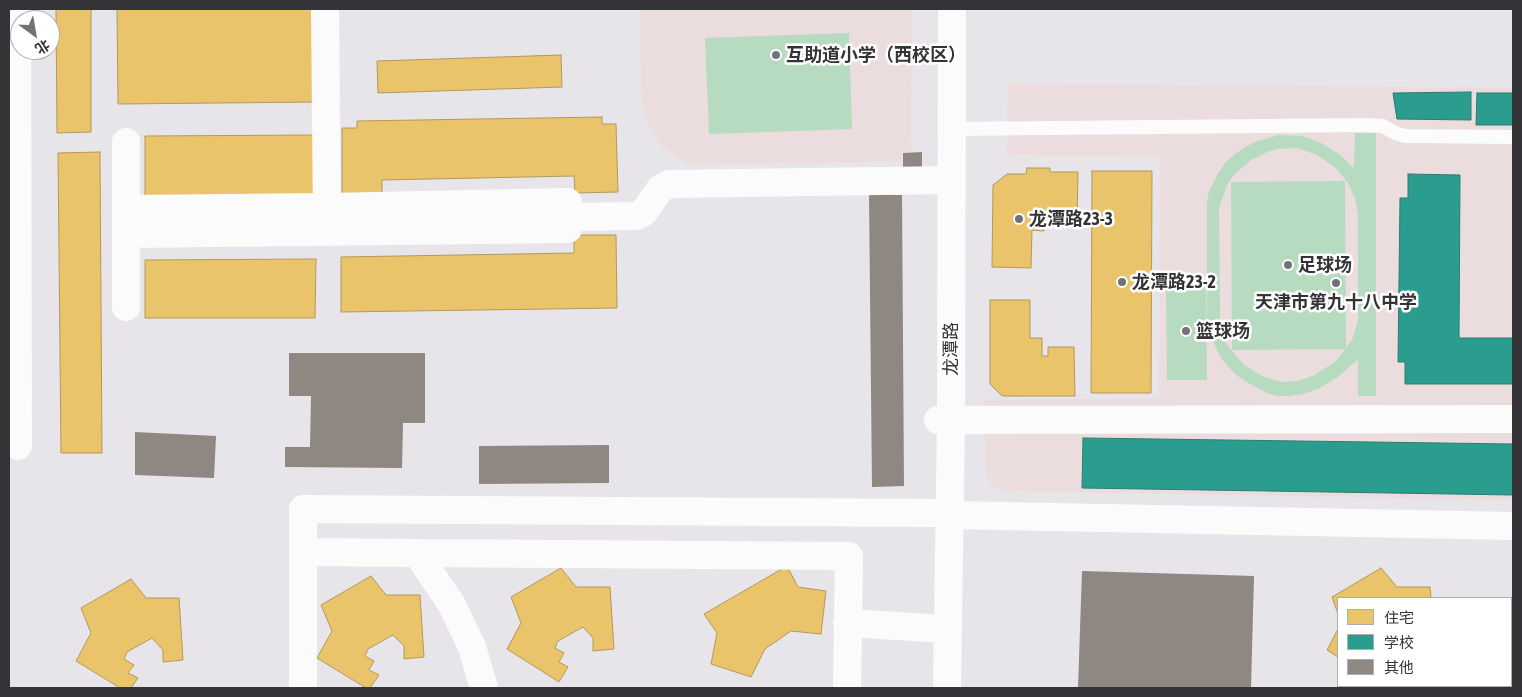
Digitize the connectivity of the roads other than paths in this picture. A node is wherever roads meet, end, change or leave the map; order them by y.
1 (18, 9) edge
2 (325, 9) edge
3 (939, 9) edge
4 (952, 9) edge
5 (13, 103) edge
6 (945, 128) junction
7 (1513, 137) edge
8 (126, 142) dead end
9 (945, 180) junction
10 (327, 219) junction
11 (126, 222) junction
12 (126, 307) dead end
13 (1513, 419) edge
14 (944, 420) junction
15 (18, 446) dead end
16 (945, 511) junction
17 (1513, 511) edge
18 (1513, 526) edge
19 (303, 552) junction
20 (417, 553) junction
21 (847, 623) junction
22 (940, 629) junction
23 (303, 688) edge
24 (484, 688) edge
25 (847, 688) edge
26 (933, 688) edge
27 (947, 688) edge

1 - 5 street
2 - 10 street
3 - 6 street, 龙潭路
4 - 6 street, 龙潭路
5 - 15 street
6 - 7 lane
6 - 9 street, 龙潭路
8 - 11 street
9 - 10 street
9 - 14 street, 龙潭路
10 - 11 street
11 - 12 street
13 - 14 street
14 - 16 street, 龙潭路
16 - 17 street
16 - 18 street
16 - 19 street
16 - 22 street, 龙潭路
19 - 20 street
19 - 23 street
20 - 21 street
20 - 24 street
21 - 22 street
21 - 25 street
22 - 26 street, 龙潭路
22 - 27 street, 龙潭路

